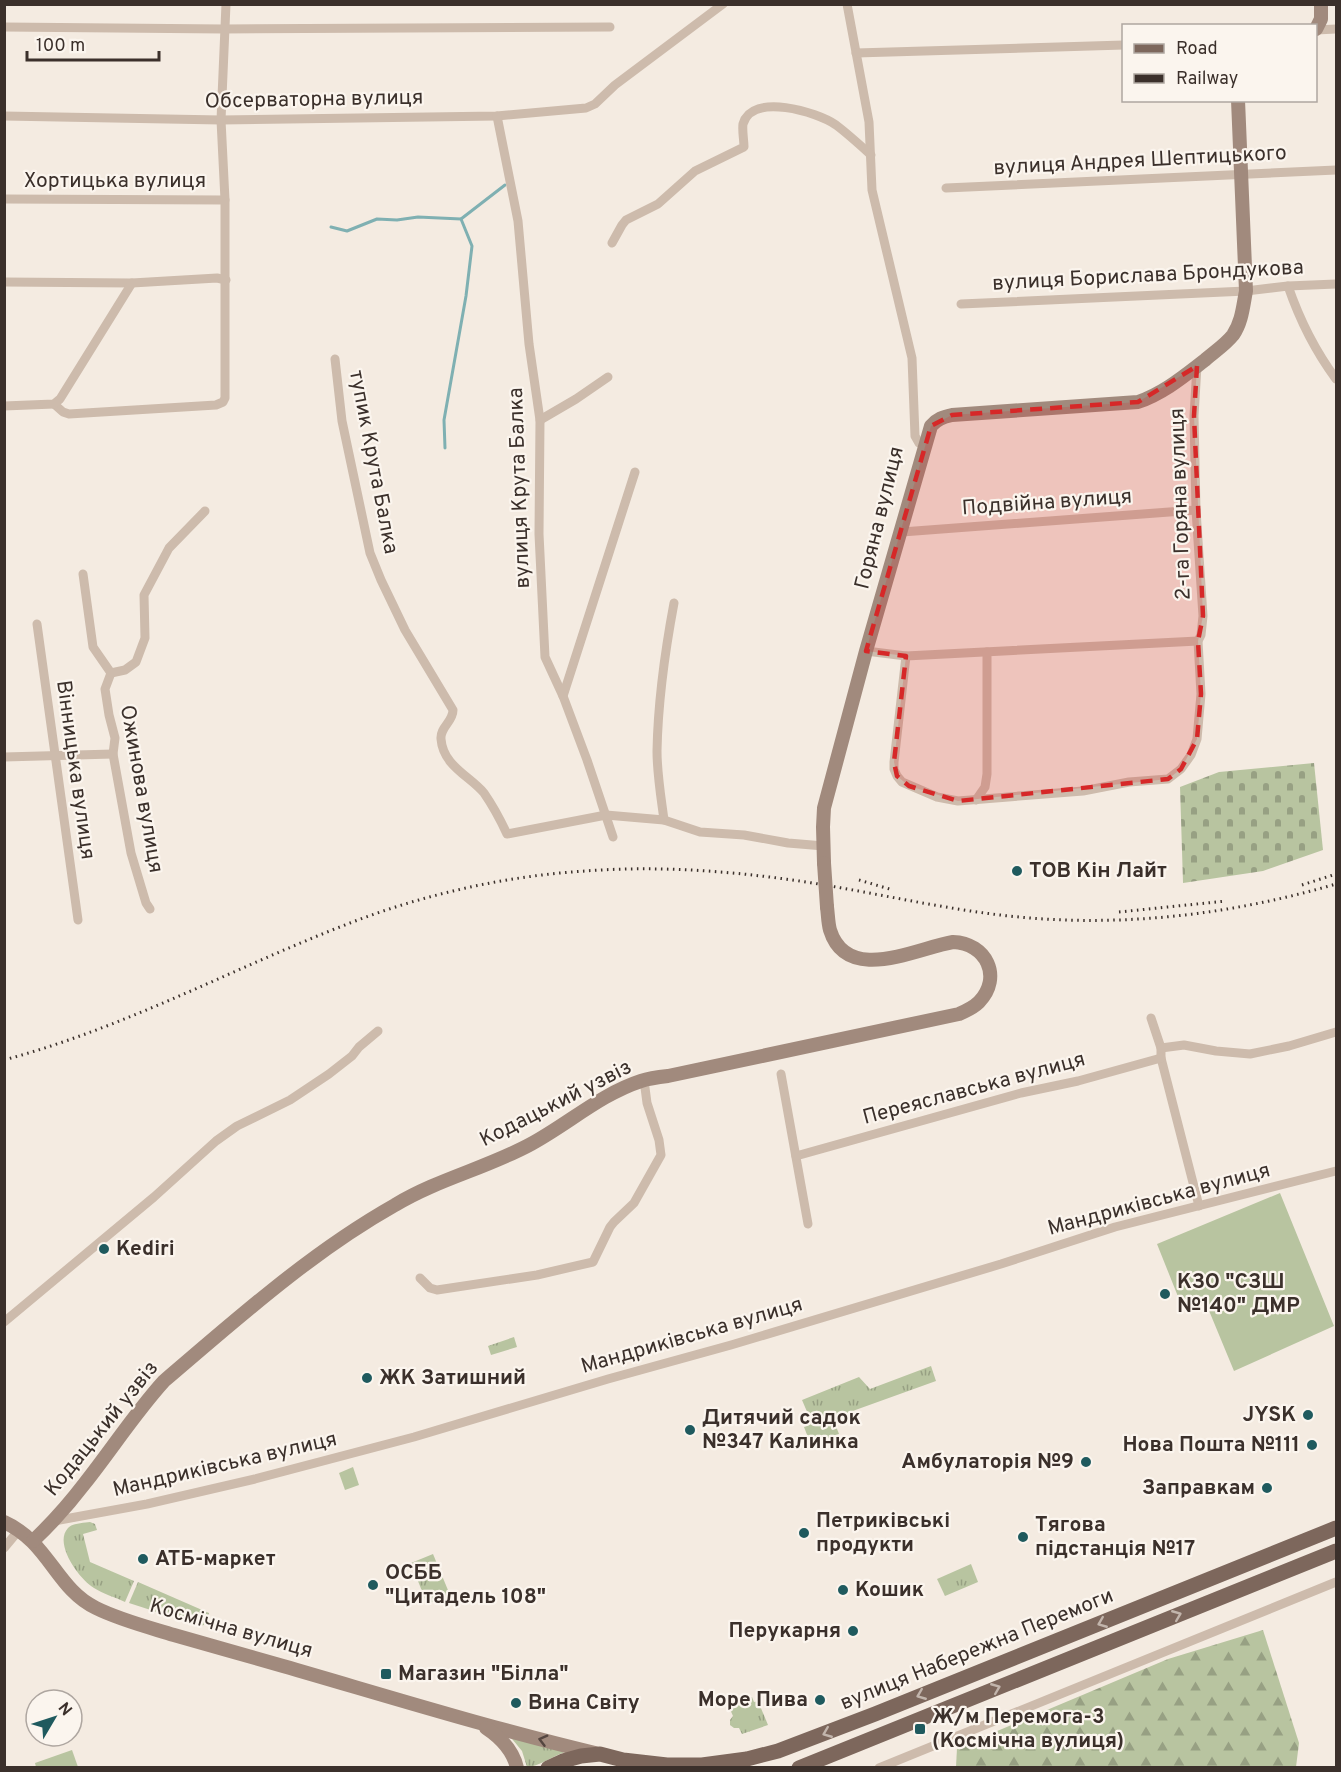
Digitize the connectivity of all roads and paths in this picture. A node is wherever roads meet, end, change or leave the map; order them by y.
1 (226, 4) edge
2 (723, 4) edge
3 (847, 4) edge
4 (1321, 4) edge
5 (4, 27) edge
6 (610, 27) dead end
7 (1317, 28) edge
8 (224, 29) junction
9 (1336, 29) edge
10 (1317, 30) edge
11 (1122, 45) edge
12 (856, 53) junction
13 (1238, 102) edge
14 (4, 116) edge
15 (497, 116) junction
16 (221, 120) junction
17 (871, 155) junction
18 (1336, 170) edge
19 (1241, 174) junction
20 (946, 188) dead end
21 (4, 199) edge
22 (225, 200) junction
23 (612, 243) dead end
24 (226, 280) junction
25 (4, 282) edge
26 (132, 283) junction
27 (1336, 284) edge
28 (1288, 286) junction
29 (1246, 291) junction
30 (961, 304) dead end
31 (334, 359) dead end
32 (1197, 366) junction
33 (608, 378) dead end
34 (1336, 379) edge
35 (54, 404) junction
36 (4, 406) edge
37 (540, 420) junction
38 (924, 446) junction
39 (635, 472) dead end
40 (1196, 510) junction
41 (205, 511) dead end
42 (902, 532) junction
43 (84, 574) dead end
44 (674, 603) dead end
45 (37, 624) dead end
46 (1198, 641) junction
47 (866, 651) junction
48 (987, 652) junction
49 (906, 656) junction
50 (111, 674) junction
51 (563, 696) junction
52 (113, 754) junction
53 (55, 756) junction
54 (4, 757) edge
55 (976, 800) junction
56 (606, 815) junction
57 (664, 820) junction
58 (612, 837) dead end
59 (824, 846) junction
60 (824, 863) joint
61 (150, 909) dead end
62 (78, 920) dead end
63 (1151, 1018) dead end
64 (378, 1031) dead end
65 (1336, 1032) edge
66 (1161, 1053) junction
67 (781, 1074) dead end
68 (644, 1080) junction
69 (796, 1156) junction
70 (1336, 1171) edge
71 (1198, 1206) junction
72 (808, 1224) dead end
73 (420, 1278) dead end
74 (4, 1322) edge
75 (54, 1521) junction
76 (4, 1522) edge
77 (1336, 1528) edge
78 (19, 1530) junction
79 (33, 1541) junction
80 (4, 1548) edge
81 (1336, 1551) edge
82 (1336, 1582) edge
83 (477, 1721) junction
84 (600, 1754) junction
85 (630, 1764) edge
86 (517, 1767) edge
87 (548, 1767) edge
88 (799, 1767) edge
89 (879, 1767) edge

1 - 8 street
2 - 15 street, Обсерваторна вулиця
3 - 12 street, Горяна вулиця
4 - 7 street
5 - 8 street
6 - 8 street
8 - 16 street
9 - 10 street
11 - 12 street
12 - 17 street, Горяна вулиця
13 - 19 street
14 - 16 street, Обсерваторна вулиця
15 - 16 street, Обсерваторна вулиця
15 - 37 street, вулиця Крута Балка
16 - 22 street
17 - 23 street
17 - 38 street, Горяна вулиця
18 - 19 street, вулиця Андрея Шептицького
19 - 20 street, вулиця Андрея Шептицького
19 - 29 street
21 - 22 street, Хортицька вулиця
22 - 24 street
24 - 26 street
24 - 35 street
25 - 26 street
26 - 35 street
27 - 28 street, вулиця Борислава Брондукова
28 - 29 street, вулиця Борислава Брондукова
28 - 34 street
29 - 30 street, вулиця Борислава Брондукова
29 - 32 street
31 - 56 street, тупик Крута Балка
32 - 38 street
32 - 40 street, 2-га Горяна вулиця
33 - 37 street
35 - 36 street
37 - 51 street, вулиця Крута Балка
38 - 42 street, Горяна вулиця
39 - 51 street
40 - 42 street, Подвійна вулиця
40 - 46 street, 2-га Горяна вулиця
41 - 50 street
42 - 47 street, Горяна вулиця
43 - 50 street
44 - 57 street
45 - 53 street, Вінницька вулиця
46 - 48 street
46 - 55 street, 2-га Горяна вулиця
47 - 49 street
47 - 59 street, Горяна вулиця
48 - 49 street
48 - 55 street
49 - 55 street, 2-га Горяна вулиця
50 - 52 street, Ожинова вулиця
51 - 56 street, вулиця Крута Балка
52 - 53 street
52 - 61 street, Ожинова вулиця
53 - 54 street
53 - 62 street, Вінницька вулиця
56 - 57 street
56 - 58 street
57 - 59 street
59 - 60 street, Горяна вулиця
60 - 68 street, Кодацький узвіз, bridge
63 - 66 street
64 - 74 street
65 - 66 street, Переяславська вулиця
66 - 69 street, Переяславська вулиця
66 - 71 street
67 - 69 street
68 - 73 street
68 - 75 street, Кодацький узвіз
69 - 72 street
70 - 71 street, Мандриківська вулиця
71 - 75 street, Мандриківська вулиця
75 - 79 street, Кодацький узвіз
76 - 78 street, Космічна вулиця
77 -> 85 main road, вулиця Набережна Перемоги
78 - 79 street, Космічна вулиця
78 - 80 street
79 - 83 street, Космічна вулиця
88 -> 81 main road, вулиця Набережна Перемоги
82 - 89 street
84 -> 83 street, Космічна вулиця
83 - 86 street, Космічна вулиця
84 - 85 main road, вулиця Набережна Перемоги
84 - 87 main road, вулиця Набережна Перемоги

